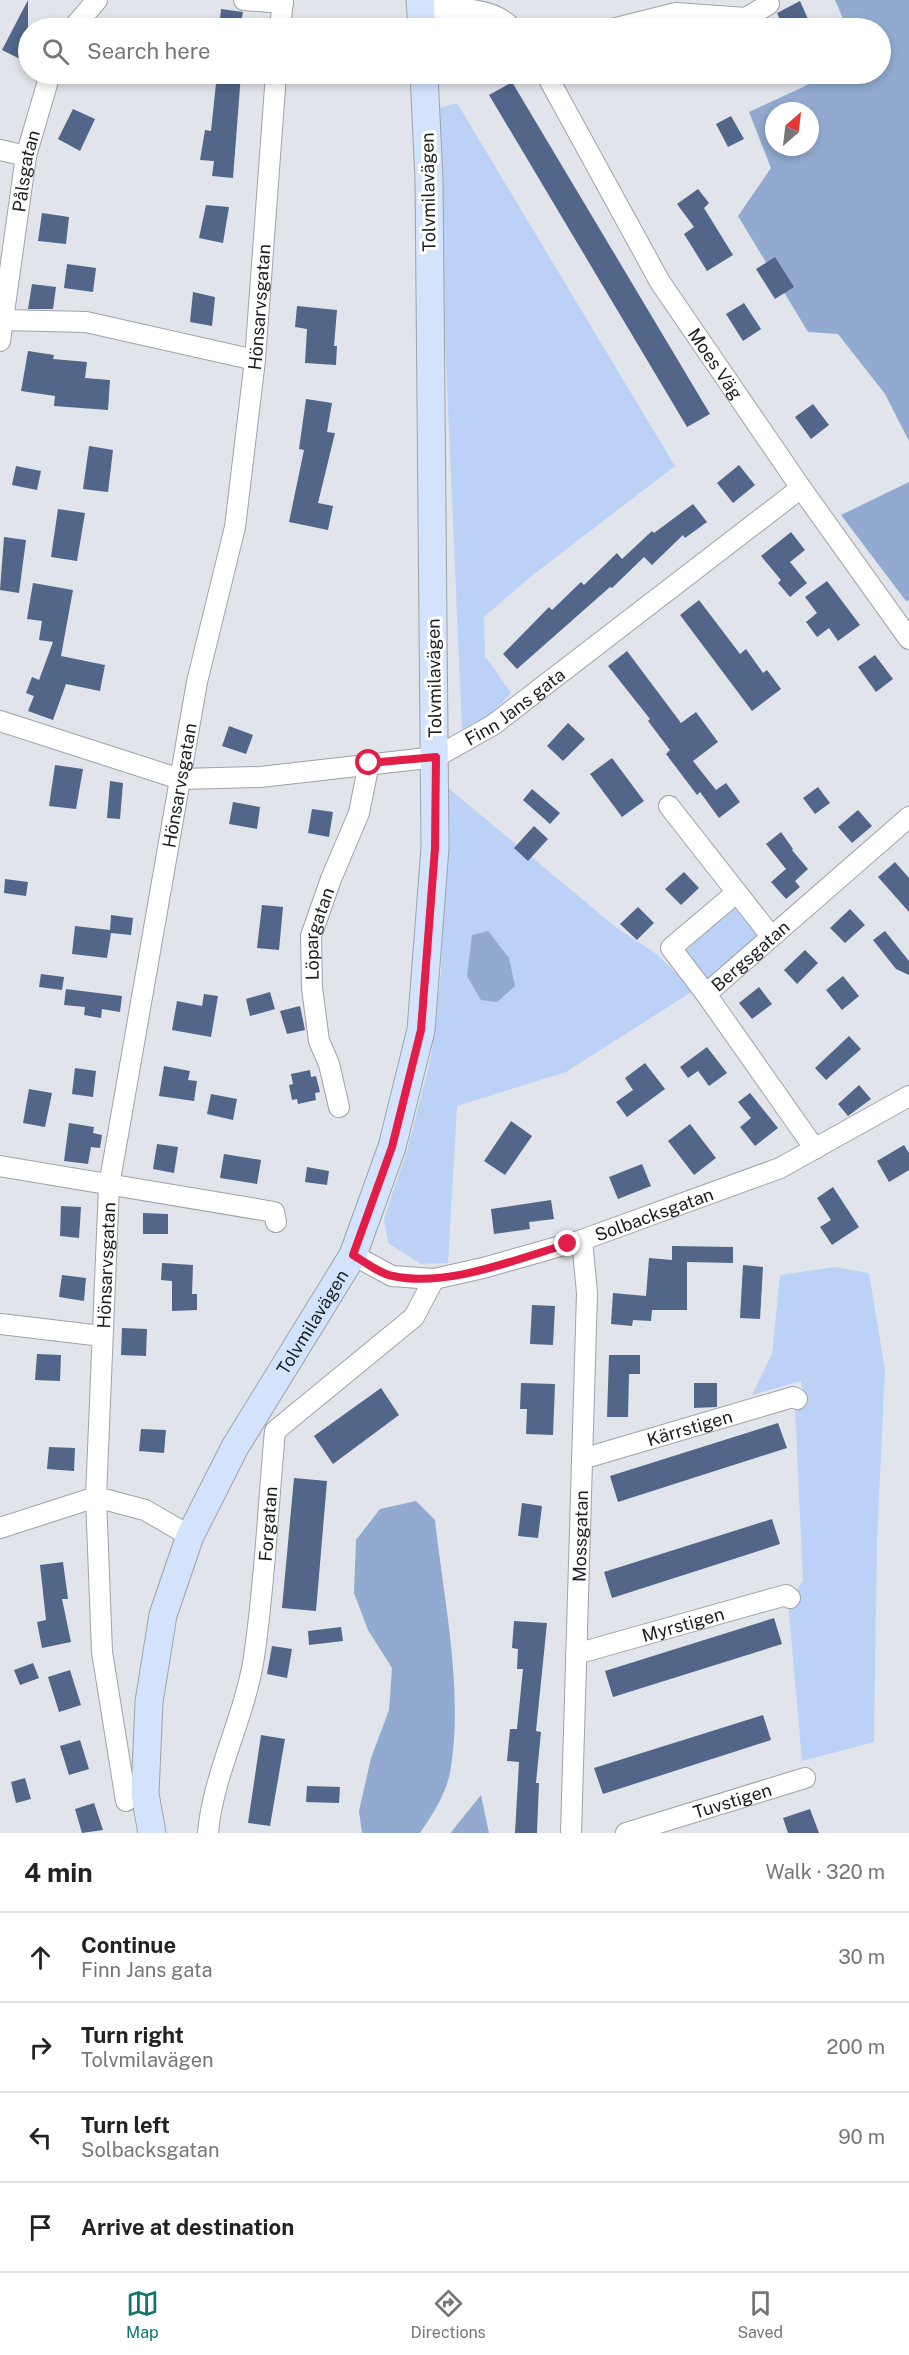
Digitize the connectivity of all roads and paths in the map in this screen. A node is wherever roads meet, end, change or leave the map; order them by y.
1 (97, 0) edge
2 (244, 0) edge
3 (283, 2) edge
4 (769, 4) dead end
5 (421, 13) edge
6 (82, 18) edge
7 (281, 18) edge
8 (496, 18) edge
9 (656, 18) edge
10 (746, 18) edge
11 (746, 18) edge
12 (47, 84) edge
13 (275, 84) edge
14 (424, 84) edge
15 (551, 84) edge
16 (0, 150) edge
17 (26, 156) junction
18 (3, 320) junction
19 (0, 340) edge
20 (255, 360) junction
21 (801, 488) junction
22 (909, 639) edge
23 (0, 721) edge
24 (436, 757) junction
25 (369, 763) junction
26 (180, 779) junction
27 (669, 806) dead end
28 (909, 817) edge
29 (736, 893) junction
30 (771, 936) junction
31 (706, 993) junction
32 (909, 1096) edge
33 (339, 1107) dead end
34 (815, 1149) junction
35 (0, 1167) edge
36 (110, 1186) junction
37 (276, 1222) dead end
38 (582, 1240) junction
39 (353, 1255) junction
40 (434, 1279) junction
41 (0, 1324) edge
42 (102, 1336) junction
43 (797, 1399) dead end
44 (582, 1460) junction
45 (96, 1497) junction
46 (0, 1528) edge
47 (190, 1536) junction
48 (790, 1598) dead end
49 (576, 1654) junction
50 (805, 1778) dead end
51 (126, 1801) dead end
52 (153, 1833) edge
53 (208, 1833) edge
54 (571, 1833) edge
55 (626, 1833) edge

1 - 6 street
2 - 3 street
3 - 7 street
4 - 10 street
5 - 8 street
9 - 11 street
12 - 17 street, Pålsgatan
13 - 20 street, Hönsarvsgatan
14 - 24 street, Tolvmilavägen
15 - 21 street, Moes Väg
16 - 17 street
17 - 18 street, Pålsgatan
18 - 19 street, Pålsgatan
18 - 20 street
20 - 26 street, Hönsarvsgatan
21 - 22 street, Moes Väg
21 - 24 street, Finn Jans gata
23 - 26 street, Finn Jans gata
24 - 25 street, Finn Jans gata
24 - 39 street, Tolvmilavägen
25 - 26 street, Finn Jans gata
25 - 33 street, Löpargatan
26 - 36 street, Hönsarvsgatan
27 - 29 street
28 - 30 street, Bergsgatan
29 - 30 street
29 - 31 street
30 - 31 street, Bergsgatan
31 - 34 street, Bergsgatan
32 - 34 street, Solbacksgatan
34 - 38 street, Solbacksgatan
35 - 36 street
36 - 37 street
36 - 42 street, Hönsarvsgatan
38 - 40 street, Solbacksgatan
38 - 44 street, Mossgatan
39 - 40 street, Solbacksgatan
39 - 47 street, Tolvmilavägen
40 - 53 street, Forgatan
41 - 42 street
42 - 45 street, Hönsarvsgatan
43 - 44 street, Kärrstigen
44 - 49 street, Mossgatan
45 - 46 street
45 - 47 street
45 - 51 street, Hönsarvsgatan
47 - 52 street, Tolvmilavägen
48 - 49 street, Myrstigen
49 - 54 street, Mossgatan
50 - 55 street, Tuvstigen

